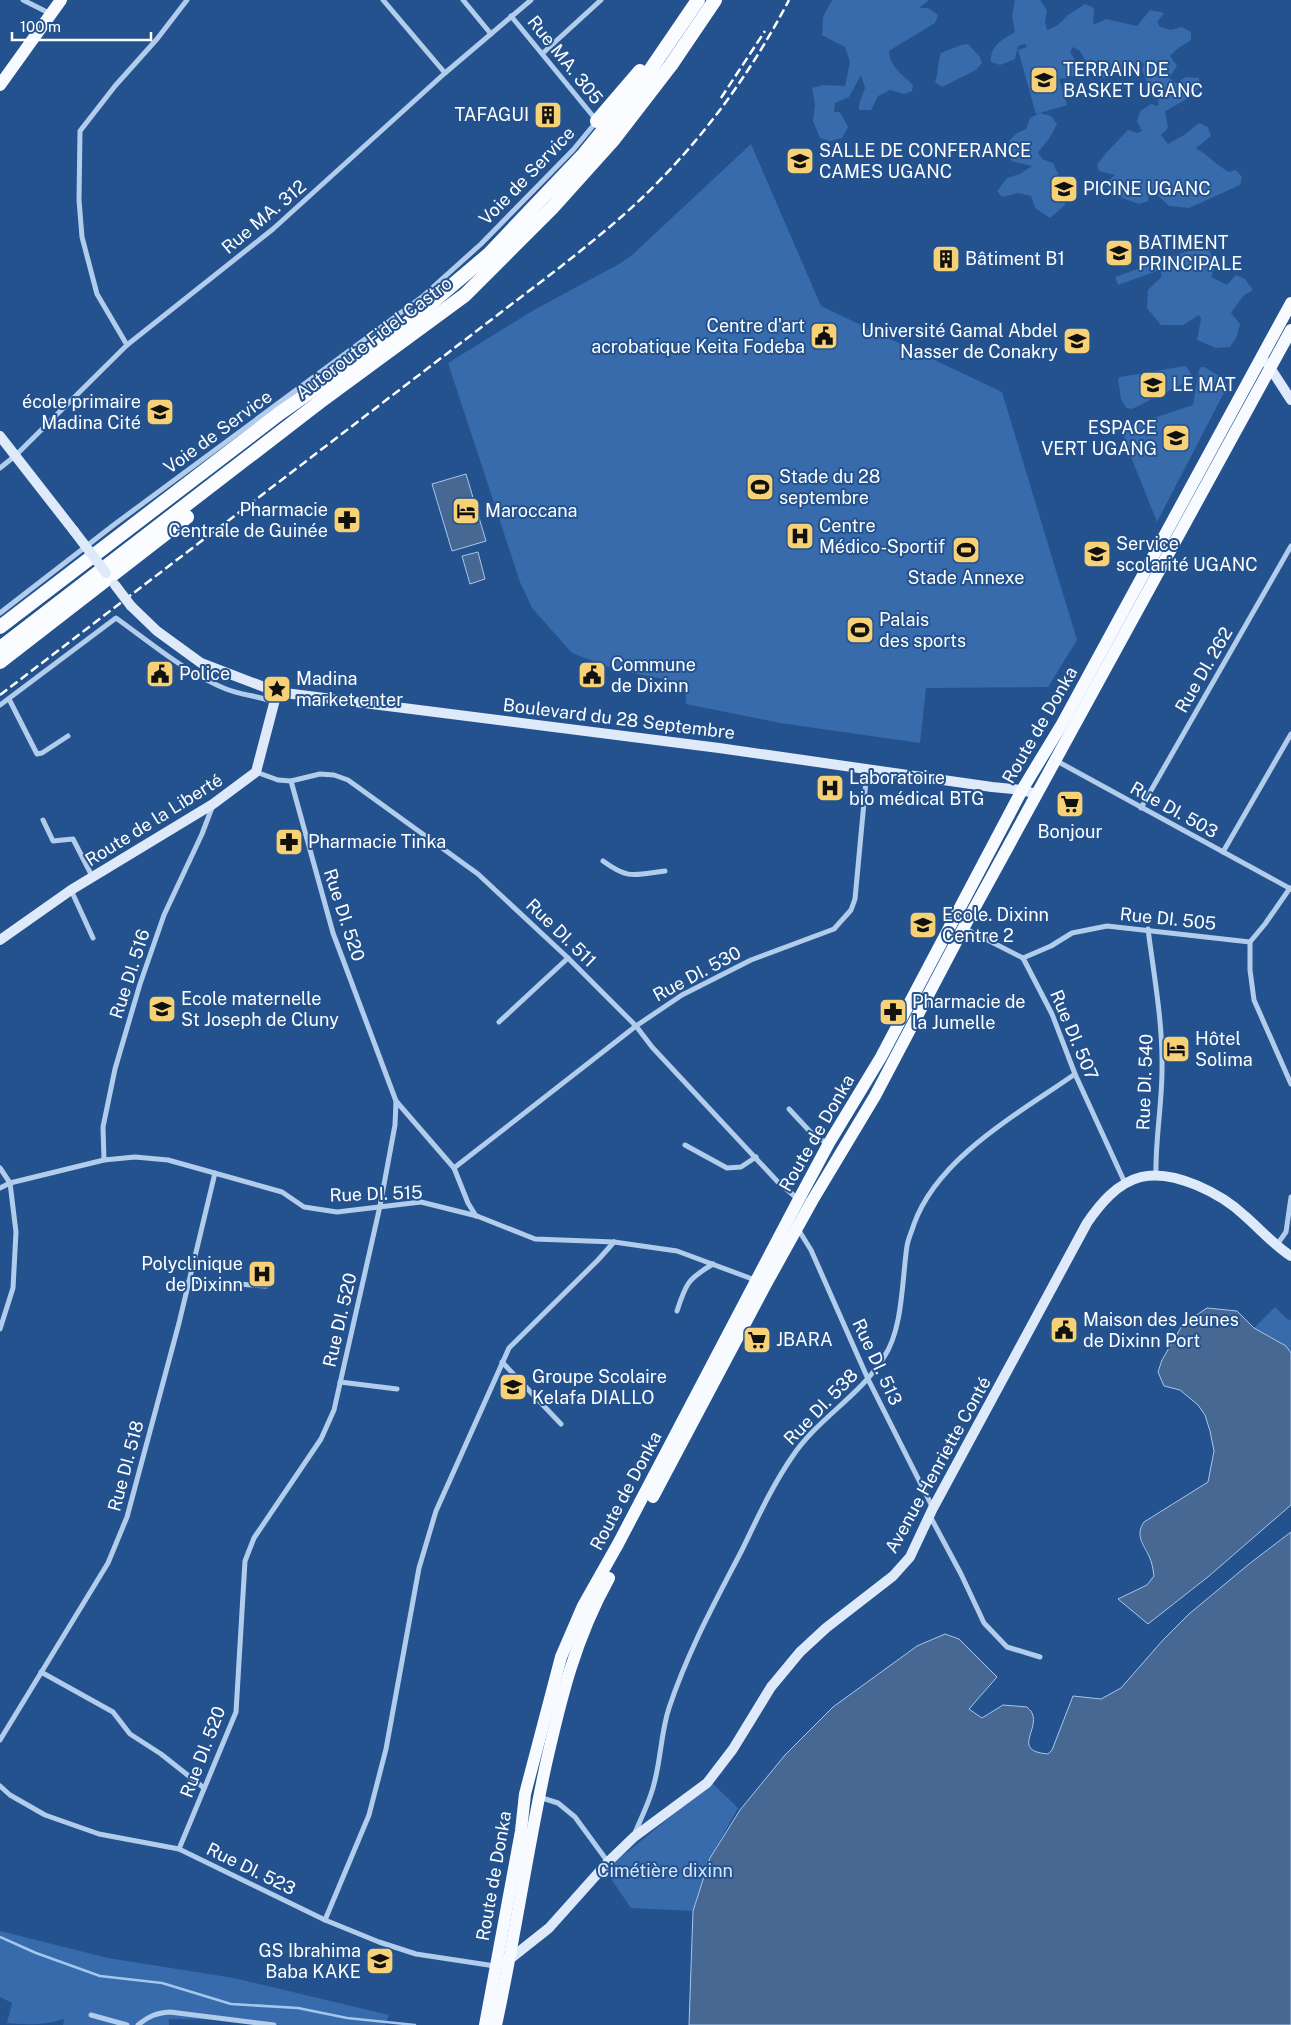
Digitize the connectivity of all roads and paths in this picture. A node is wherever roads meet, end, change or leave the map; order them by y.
1 (23, 0) edge
2 (61, 0) edge
3 (187, 0) edge
4 (383, 0) edge
5 (463, 0) edge
6 (531, 0) edge
7 (601, 0) edge
8 (698, 0) edge
9 (715, 0) edge
10 (51, 14) junction
11 (511, 16) junction
12 (491, 34) junction
13 (542, 53) junction
14 (445, 73) junction
15 (0, 85) edge
16 (597, 121) junction
17 (465, 294) junction
18 (1291, 303) edge
19 (1291, 330) edge
20 (128, 346) junction
21 (1262, 356) junction
22 (1270, 367) junction
23 (1291, 400) edge
24 (0, 436) edge
25 (15, 456) junction
26 (0, 468) edge
27 (1291, 546) edge
28 (110, 579) junction
29 (0, 613) edge
30 (0, 627) edge
31 (0, 648) edge
32 (0, 662) edge
33 (276, 697) junction
34 (9, 699) junction
35 (0, 705) edge
36 (1291, 734) edge
37 (68, 736) dead end
38 (1050, 757) junction
39 (867, 770) junction
40 (256, 772) junction
41 (290, 781) junction
42 (1022, 790) junction
43 (1036, 794) junction
44 (214, 804) junction
45 (1141, 808) junction
46 (43, 820) dead end
47 (1223, 852) junction
48 (603, 860) dead end
49 (664, 871) dead end
50 (93, 878) junction
51 (1290, 889) edge
52 (71, 890) junction
53 (964, 927) junction
54 (1148, 929) junction
55 (93, 938) dead end
56 (0, 940) edge
57 (1250, 942) junction
58 (568, 958) junction
59 (1024, 958) junction
60 (499, 1022) dead end
61 (636, 1026) junction
62 (1075, 1074) junction
63 (1291, 1084) edge
64 (396, 1101) junction
65 (789, 1109) dead end
66 (829, 1143) junction
67 (685, 1146) dead end
68 (756, 1157) junction
69 (104, 1160) junction
70 (0, 1168) edge
71 (454, 1168) junction
72 (215, 1173) junction
73 (1156, 1176) junction
74 (10, 1183) junction
75 (1126, 1183) junction
76 (0, 1188) edge
77 (1291, 1198) edge
78 (798, 1199) junction
79 (380, 1206) junction
80 (477, 1216) junction
81 (797, 1228) junction
82 (614, 1242) junction
83 (1276, 1246) junction
84 (1291, 1256) edge
85 (713, 1264) junction
86 (756, 1280) junction
87 (189, 1281) junction
88 (266, 1286) dead end
89 (677, 1311) dead end
90 (0, 1330) edge
91 (502, 1362) junction
92 (868, 1380) junction
93 (340, 1382) junction
94 (397, 1389) dead end
95 (561, 1424) dead end
96 (931, 1512) junction
97 (1040, 1657) dead end
98 (42, 1672) junction
99 (0, 1740) edge
100 (0, 1786) edge
101 (204, 1788) junction
102 (539, 1797) junction
103 (526, 1832) junction
104 (634, 1837) junction
105 (179, 1848) junction
106 (608, 1862) junction
107 (325, 1920) junction
108 (511, 1960) junction
109 (495, 1966) junction
110 (91, 2015) dead end
111 (489, 2024) edge
112 (127, 2025) edge
113 (138, 2025) edge
114 (274, 2025) edge

1 - 10 street
2 - 10 main road
3 - 20 street
4 - 14 street
5 - 12 street
6 - 11 street, Rue MA. 312
7 - 13 street
8 - 16 highway
8 - 30 highway, Autoroute Fidel Castro
9 - 17 highway, Autoroute Fidel Castro
10 - 15 main road
11 - 12 street, Rue MA. 312
11 - 13 street, Rue MA. 305
12 - 14 street, Rue MA. 312
13 - 16 street, Rue MA. 305
14 - 20 street, Rue MA. 312
16 - 29 street, Voie de Service
17 - 28 highway
17 - 31 highway, Autoroute Fidel Castro
18 - 21 main road, Route de Donka
19 - 22 main road, Route de Donka
20 - 25 street, Rue MA. 312
21 - 22 main road
21 - 38 main road, Route de Donka
22 - 23 main road
22 - 38 main road, Route de Donka
24 - 25 main road
25 - 26 street, Rue MA. 312
25 - 28 main road, Boulevard du 28 Septembre, bridge
27 - 45 street, Rue DI. 262
28 - 32 highway
28 - 33 main road, Boulevard du 28 Septembre, bridge
33 - 34 street
33 - 39 main road, Boulevard du 28 Septembre
33 - 40 main road
34 - 35 street
34 - 37 street
36 - 47 street
38 - 42 main road, Route de Donka
38 - 43 main road, Route de Donka
38 - 45 street, Rue DI. 503
39 - 42 main road, Boulevard du 28 Septembre
39 - 61 street, Rue DI. 530
40 - 41 street, Rue DI. 511
40 - 44 main road, Route de la Liberté
41 - 58 street, Rue DI. 511
41 - 64 street, Rue DI. 520
42 - 43 main road, Boulevard du 28 Septembre
42 - 66 main road, Route de Donka
43 - 53 main road, Route de Donka
44 - 50 main road, Route de la Liberté
44 - 69 street, Rue DI. 516
45 - 47 street, Rue DI. 503
46 - 50 street
47 - 51 street, Rue DI. 503
48 - 49 street
50 - 52 main road, Route de la Liberté
51 - 57 street
52 - 55 street
52 - 56 main road, Route de la Liberté
53 - 59 street
53 - 81 main road, Route de Donka
54 - 57 street, Rue DI. 505
54 - 59 street, Rue DI. 505
54 - 73 street, Rue DI. 540
57 - 63 street
58 - 60 street
58 - 61 street, Rue DI. 511
59 - 62 street, Rue DI. 507
61 - 68 street, Rue DI. 511
61 - 71 street, Rue DI. 530
62 - 75 street, Rue DI. 507
62 - 92 street, Rue DI. 538
64 - 71 street
64 - 79 street, Rue DI. 520
65 - 66 street
66 - 78 main road, Route de Donka
67 - 68 street
68 - 78 street, Rue DI. 511
69 - 72 street, Rue DI. 515
69 - 74 street, Rue DI. 515
70 - 74 street
71 - 80 street
72 - 79 street, Rue DI. 515
72 - 87 street, Rue DI. 518
73 - 75 main road, Avenue Henriette Conté
73 - 83 main road, Avenue Henriette Conté
74 - 76 street, Rue DI. 515
74 - 90 street
75 - 96 main road, Avenue Henriette Conté
77 - 83 street
78 - 86 main road, Route de Donka
79 - 80 street, Rue DI. 515
79 - 93 street, Rue DI. 520
80 - 82 street, Rue DI. 515
81 - 92 street, Rue DI. 513
81 - 102 main road, Route de Donka
82 - 85 street, Rue DI. 515
82 - 91 street
83 - 84 main road, Avenue Henriette Conté
85 - 86 street, Rue DI. 515
85 - 89 street
86 - 103 main road, Route de Donka
87 - 88 street
87 - 98 street, Rue DI. 518
91 - 95 street
91 - 107 street
92 - 96 street, Rue DI. 513
92 - 104 street, Rue DI. 538
93 - 94 street
93 - 101 street, Rue DI. 520
96 - 97 street, Rue DI. 513
96 - 104 main road, Avenue Henriette Conté
98 - 99 street, Rue DI. 518
98 - 101 street
100 - 105 street, Rue DI. 523
101 - 105 street, Rue DI. 520
102 - 103 main road, Route de Donka
102 - 106 street
103 - 108 main road, Route de Donka
103 - 109 main road, Route de Donka
104 - 106 main road, Avenue Henriette Conté
105 - 107 street, Rue DI. 523
106 - 108 main road, Avenue Henriette Conté
107 - 109 street, Rue DI. 523
108 - 109 main road, Avenue Henriette Conté
108 - 111 main road, Route de Donka
109 - 111 main road, Route de Donka
110 - 112 street
113 - 114 street

